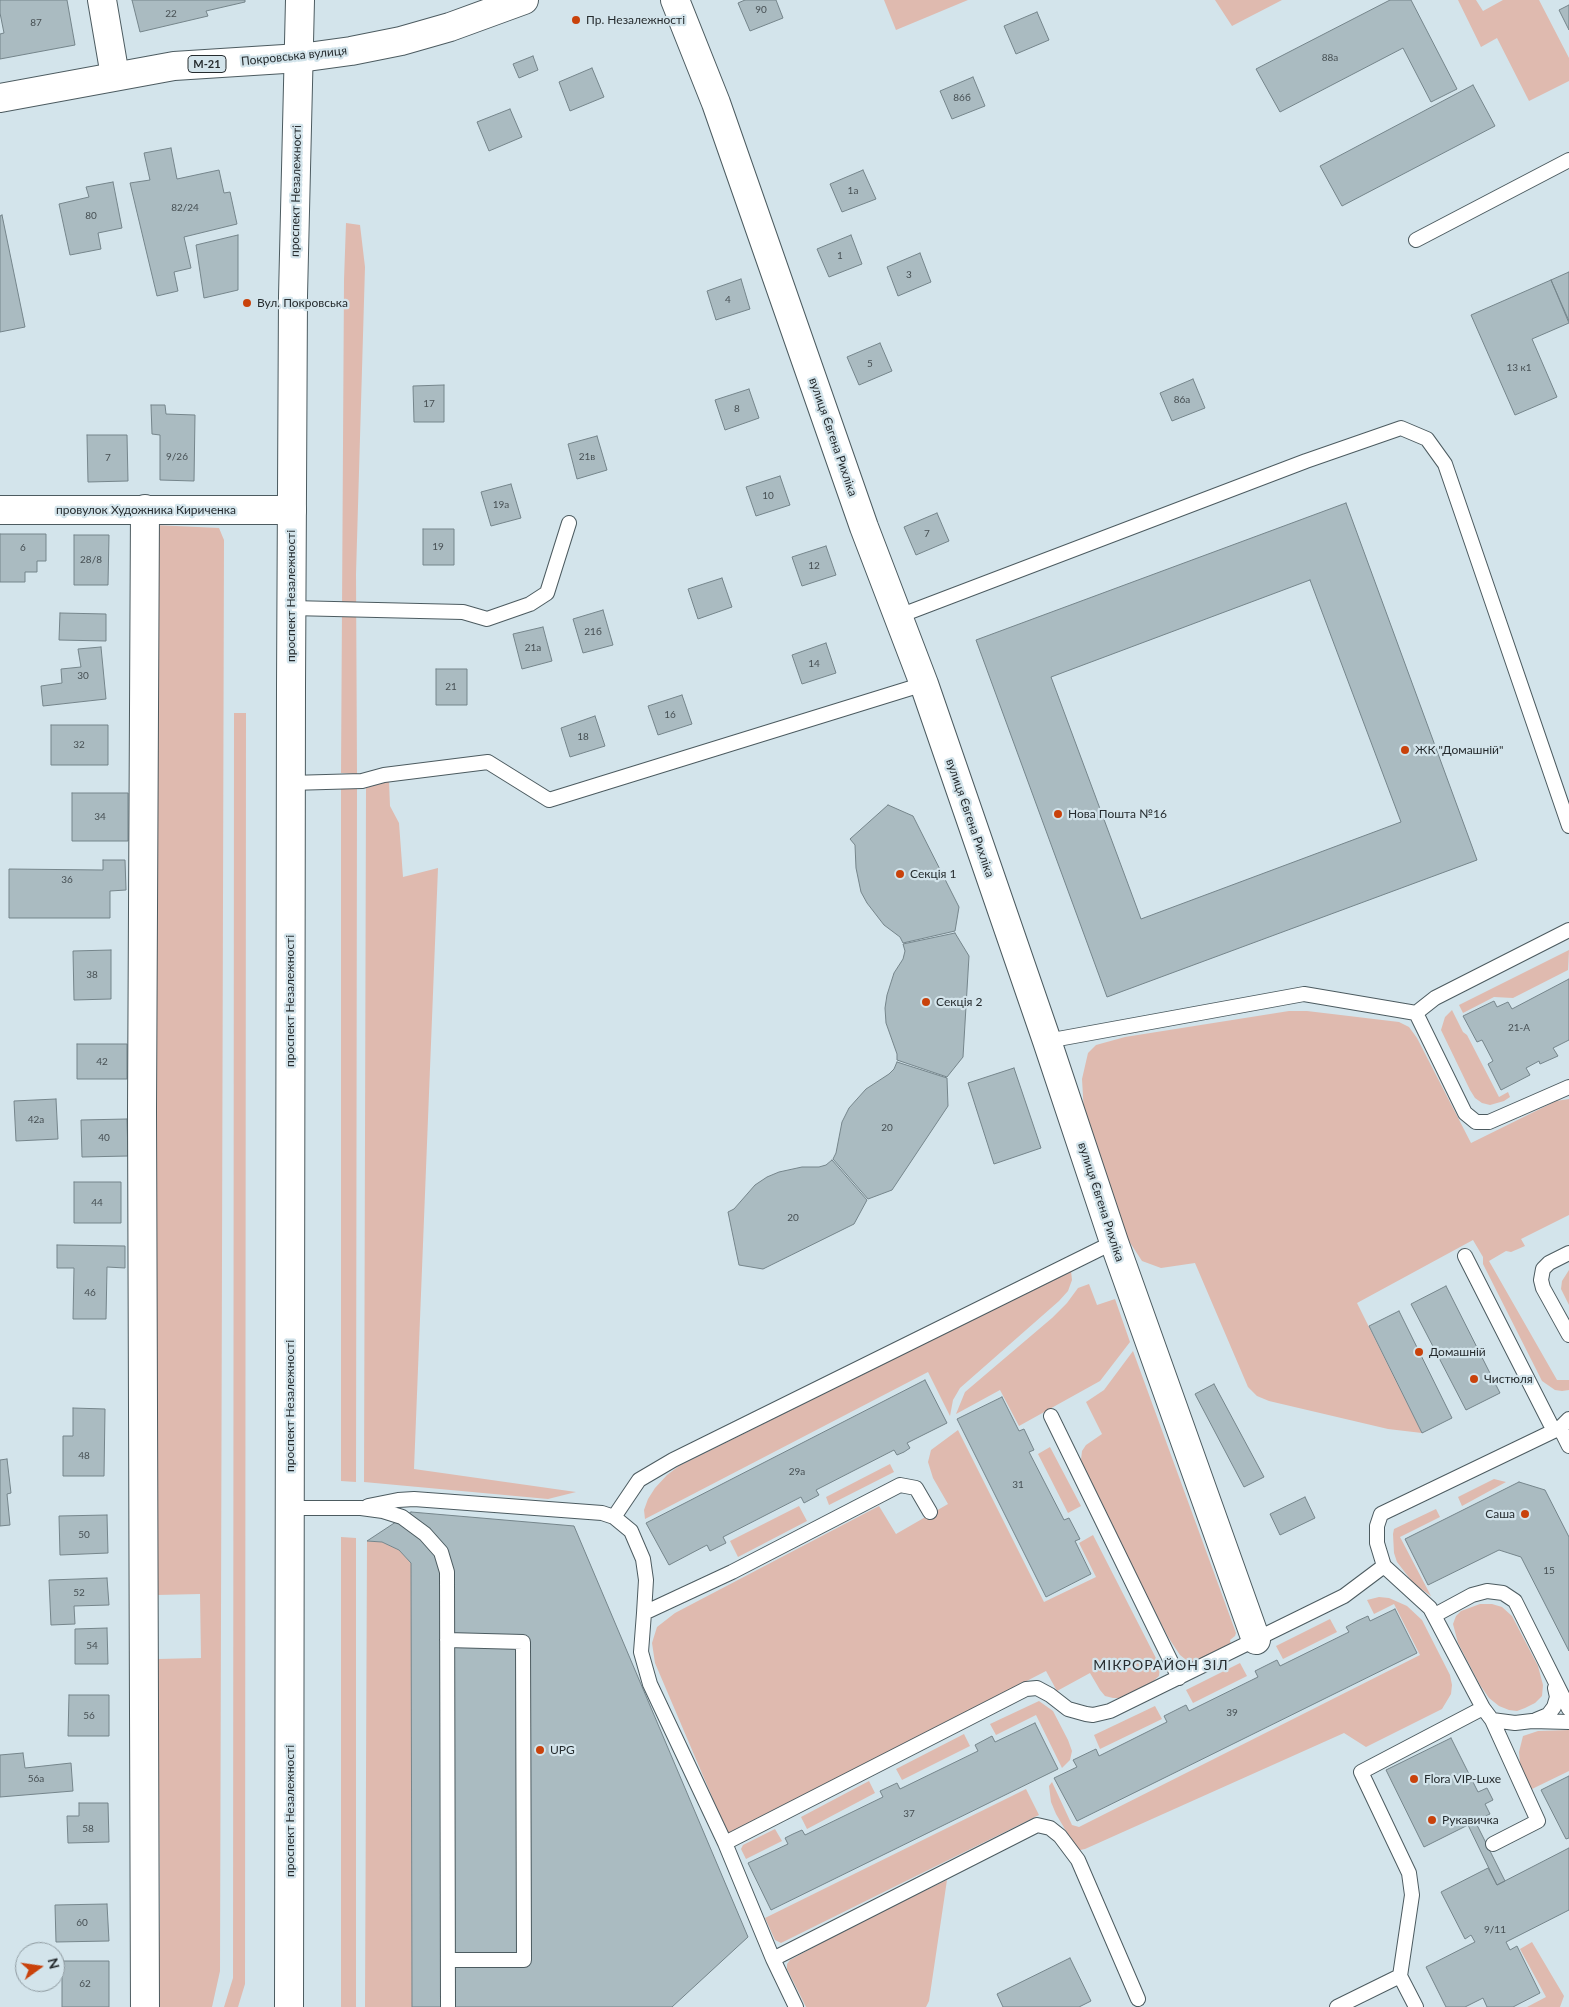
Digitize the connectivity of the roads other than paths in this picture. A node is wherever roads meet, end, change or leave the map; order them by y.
1 (102, 0) edge
2 (300, 0) edge
3 (524, 0) edge
4 (675, 0) edge
5 (300, 58) junction
6 (114, 76) junction
7 (0, 98) edge
8 (1569, 160) edge
9 (1416, 240) dead end
10 (145, 509) junction
11 (0, 510) edge
12 (292, 510) junction
13 (569, 523) dead end
14 (291, 608) junction
15 (899, 616) junction
16 (924, 684) junction
17 (290, 783) junction
18 (1569, 826) edge
19 (1569, 930) edge
20 (1416, 1012) junction
21 (1047, 1041) junction
22 (1569, 1087) edge
23 (1114, 1242) junction
24 (1569, 1253) edge
25 (1465, 1256) dead end
26 (1569, 1335) edge
27 (1051, 1416) dead end
28 (1561, 1426) edge
29 (1569, 1446) edge
30 (290, 1508) junction
31 (361, 1508) junction
32 (930, 1512) dead end
33 (614, 1516) junction
34 (1384, 1566) junction
35 (644, 1613) junction
36 (1434, 1615) junction
37 (447, 1640) junction
38 (1256, 1640) junction
39 (1179, 1678) junction
40 (1554, 1680) junction
41 (1483, 1708) junction
42 (1569, 1709) edge
43 (1492, 1720) junction
44 (1532, 1721) junction
45 (1569, 1722) edge
46 (724, 1843) junction
47 (1494, 1844) dead end
48 (773, 1959) junction
49 (448, 1960) junction
50 (1400, 1976) junction
51 (1138, 1999) dead end
52 (291, 2005) edge
53 (145, 2007) edge
54 (448, 2007) edge
55 (796, 2007) edge
56 (1337, 2007) edge
57 (1416, 2007) edge

1 - 6 main road
2 - 5 main road, проспект Незалежності
3 - 5 main road, Покровська вулиця / М-21
4 - 15 main road, вулиця Євгена Рихліка
5 - 6 main road, Покровська вулиця / М-21
5 - 12 main road, проспект Незалежності
6 - 7 main road, Покровська вулиця / М-21
8 - 9 lane
10 - 11 main road, провулок Художника Кириченка
10 - 12 main road, провулок Художника Кириченка
10 - 53 main road
12 - 14 main road, проспект Незалежності
13 - 14 lane
14 - 17 main road, проспект Незалежності
15 - 16 main road, вулиця Євгена Рихліка
15 - 18 lane
16 - 17 lane
16 - 21 main road, вулиця Євгена Рихліка
17 - 30 main road, проспект Незалежності
19 - 20 lane
20 - 21 lane
20 - 22 lane
21 - 23 main road, вулиця Євгена Рихліка
23 - 33 lane
23 - 38 main road, вулиця Євгена Рихліка
24 - 26 lane
25 - 28 lane
27 - 39 lane
28 - 29 lane
28 - 34 lane
30 - 31 lane
30 - 52 main road, проспект Незалежності
31 - 33 lane
31 - 37 lane
32 - 35 lane
33 - 35 lane
34 - 36 lane
34 - 38 lane
35 - 46 lane
36 - 40 lane
36 - 41 lane
37 - 49 lane
37 - 49 lane
38 - 39 lane
39 - 46 lane
40 - 42 lane
40 - 44 lane
41 - 43 lane
41 - 50 lane
43 - 44 lane
43 - 47 lane
44 - 45 lane
46 - 48 lane
48 - 51 lane
48 - 55 lane
49 - 54 lane
50 - 56 lane
50 - 57 lane

